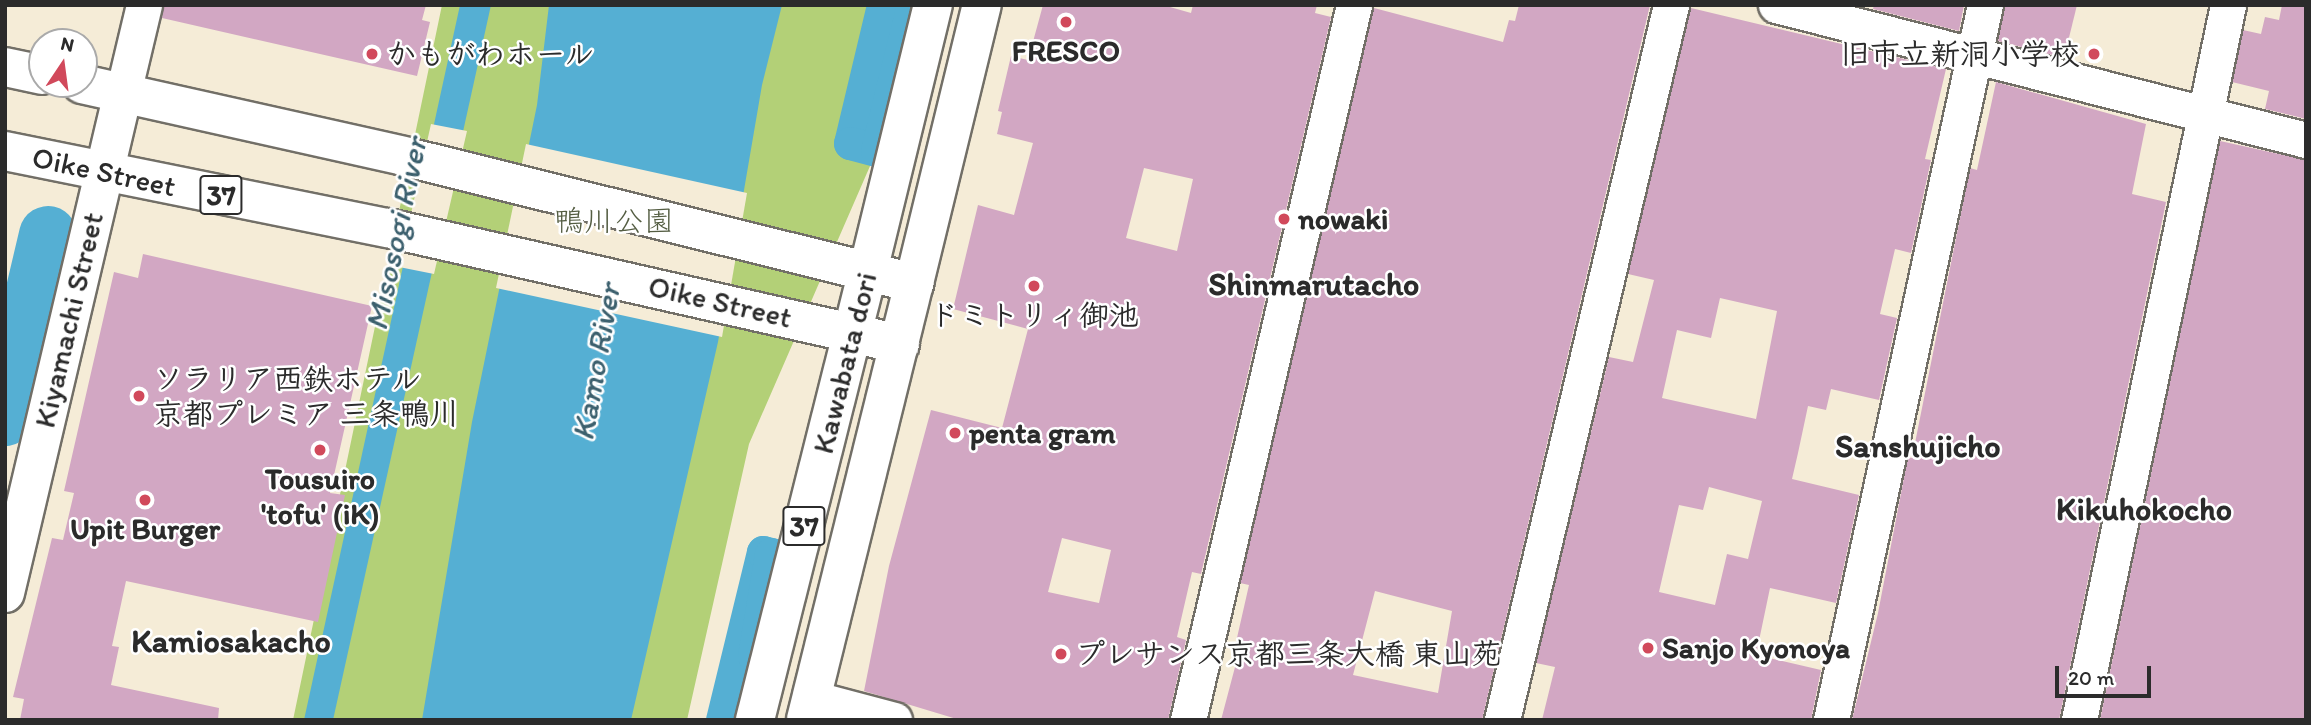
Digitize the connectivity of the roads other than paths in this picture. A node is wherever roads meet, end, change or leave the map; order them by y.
1 (144, 5) edge
2 (933, 5) edge
3 (982, 5) edge
4 (1354, 5) edge
5 (1671, 5) edge
6 (1776, 5) edge
7 (1985, 5) edge
8 (2228, 5) edge
9 (1973, 55) junction
10 (5, 67) edge
11 (28, 72) edge
12 (98, 88) edge
13 (123, 93) junction
14 (2203, 114) junction
15 (2306, 140) edge
16 (5, 151) edge
17 (104, 173) junction
18 (868, 271) junction
19 (914, 283) junction
20 (853, 333) junction
21 (900, 344) junction
22 (14, 485) edge
23 (5, 593) edge
24 (808, 709) edge
25 (755, 720) edge
26 (894, 720) edge
27 (1188, 720) edge
28 (1502, 720) edge
29 (1831, 720) edge
30 (2079, 720) edge

1 - 13 street, Kiyamachi Street
2 - 18 main road, Kawabata dori
3 - 19 main road, Kawabata dori
4 - 27 street
5 - 28 street
6 - 9 street
7 - 9 street
8 - 14 street
9 - 14 street
9 - 29 street
10 - 11 main road
12 - 13 main road
13 - 17 main road, Kiyamachi Street
13 - 18 main road
14 - 15 street
14 - 30 street
16 - 17 main road, Oike Street / 37
17 - 20 main road, Oike Street / 37
17 - 22 main road, Kiyamachi Street
18 - 19 main road
18 - 20 main road, Kawabata dori / 37
19 - 21 main road, Kawabata dori / 37
20 - 21 main road, Oike Street / 37
20 - 25 main road, Kawabata dori / 37
21 - 24 main road, Kawabata dori / 37
22 - 23 main road, Kiyamachi Street
24 - 26 street

